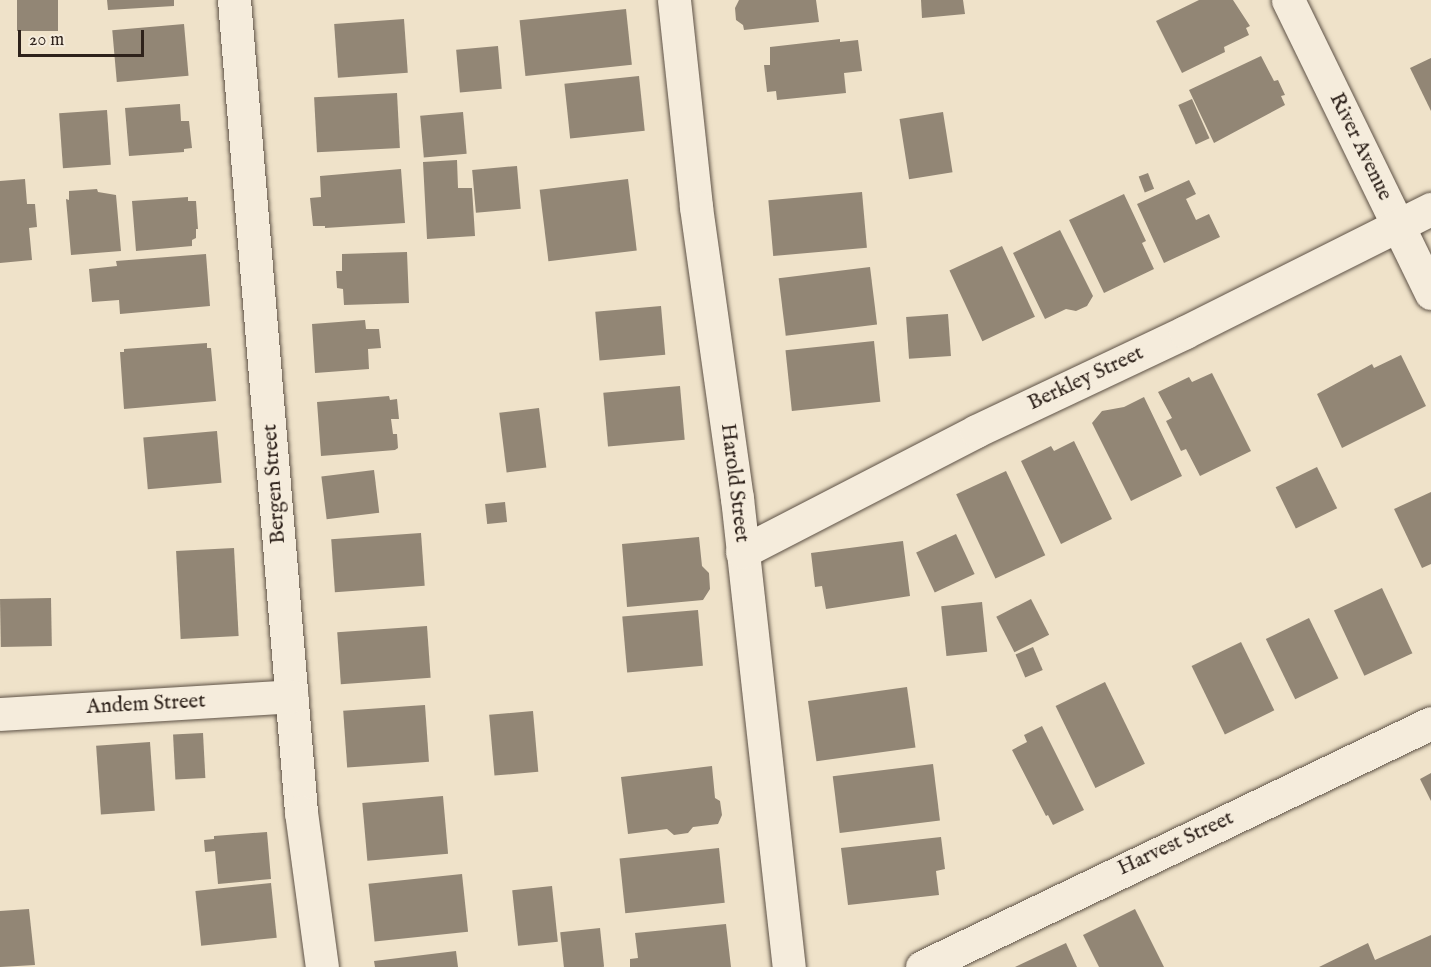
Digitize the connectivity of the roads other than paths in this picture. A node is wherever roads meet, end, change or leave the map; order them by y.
1 (234, 0) edge
2 (674, 0) edge
3 (1288, 0) edge
4 (1431, 209) edge
5 (1398, 226) junction
6 (1431, 293) edge
7 (742, 552) junction
8 (291, 696) junction
9 (0, 714) edge
10 (1431, 723) edge
11 (322, 967) edge
12 (789, 967) edge
13 (922, 967) edge

1 - 8 street, Bergen Street
2 - 7 street, Harold Street
3 - 5 street, River Avenue
4 - 5 street, Berkley Street
5 - 6 street, River Avenue
5 - 7 street, Berkley Street
7 - 12 street, Harold Street
8 - 9 street, Andem Street
8 - 11 street, Bergen Street
10 - 13 street, Harvest Street

